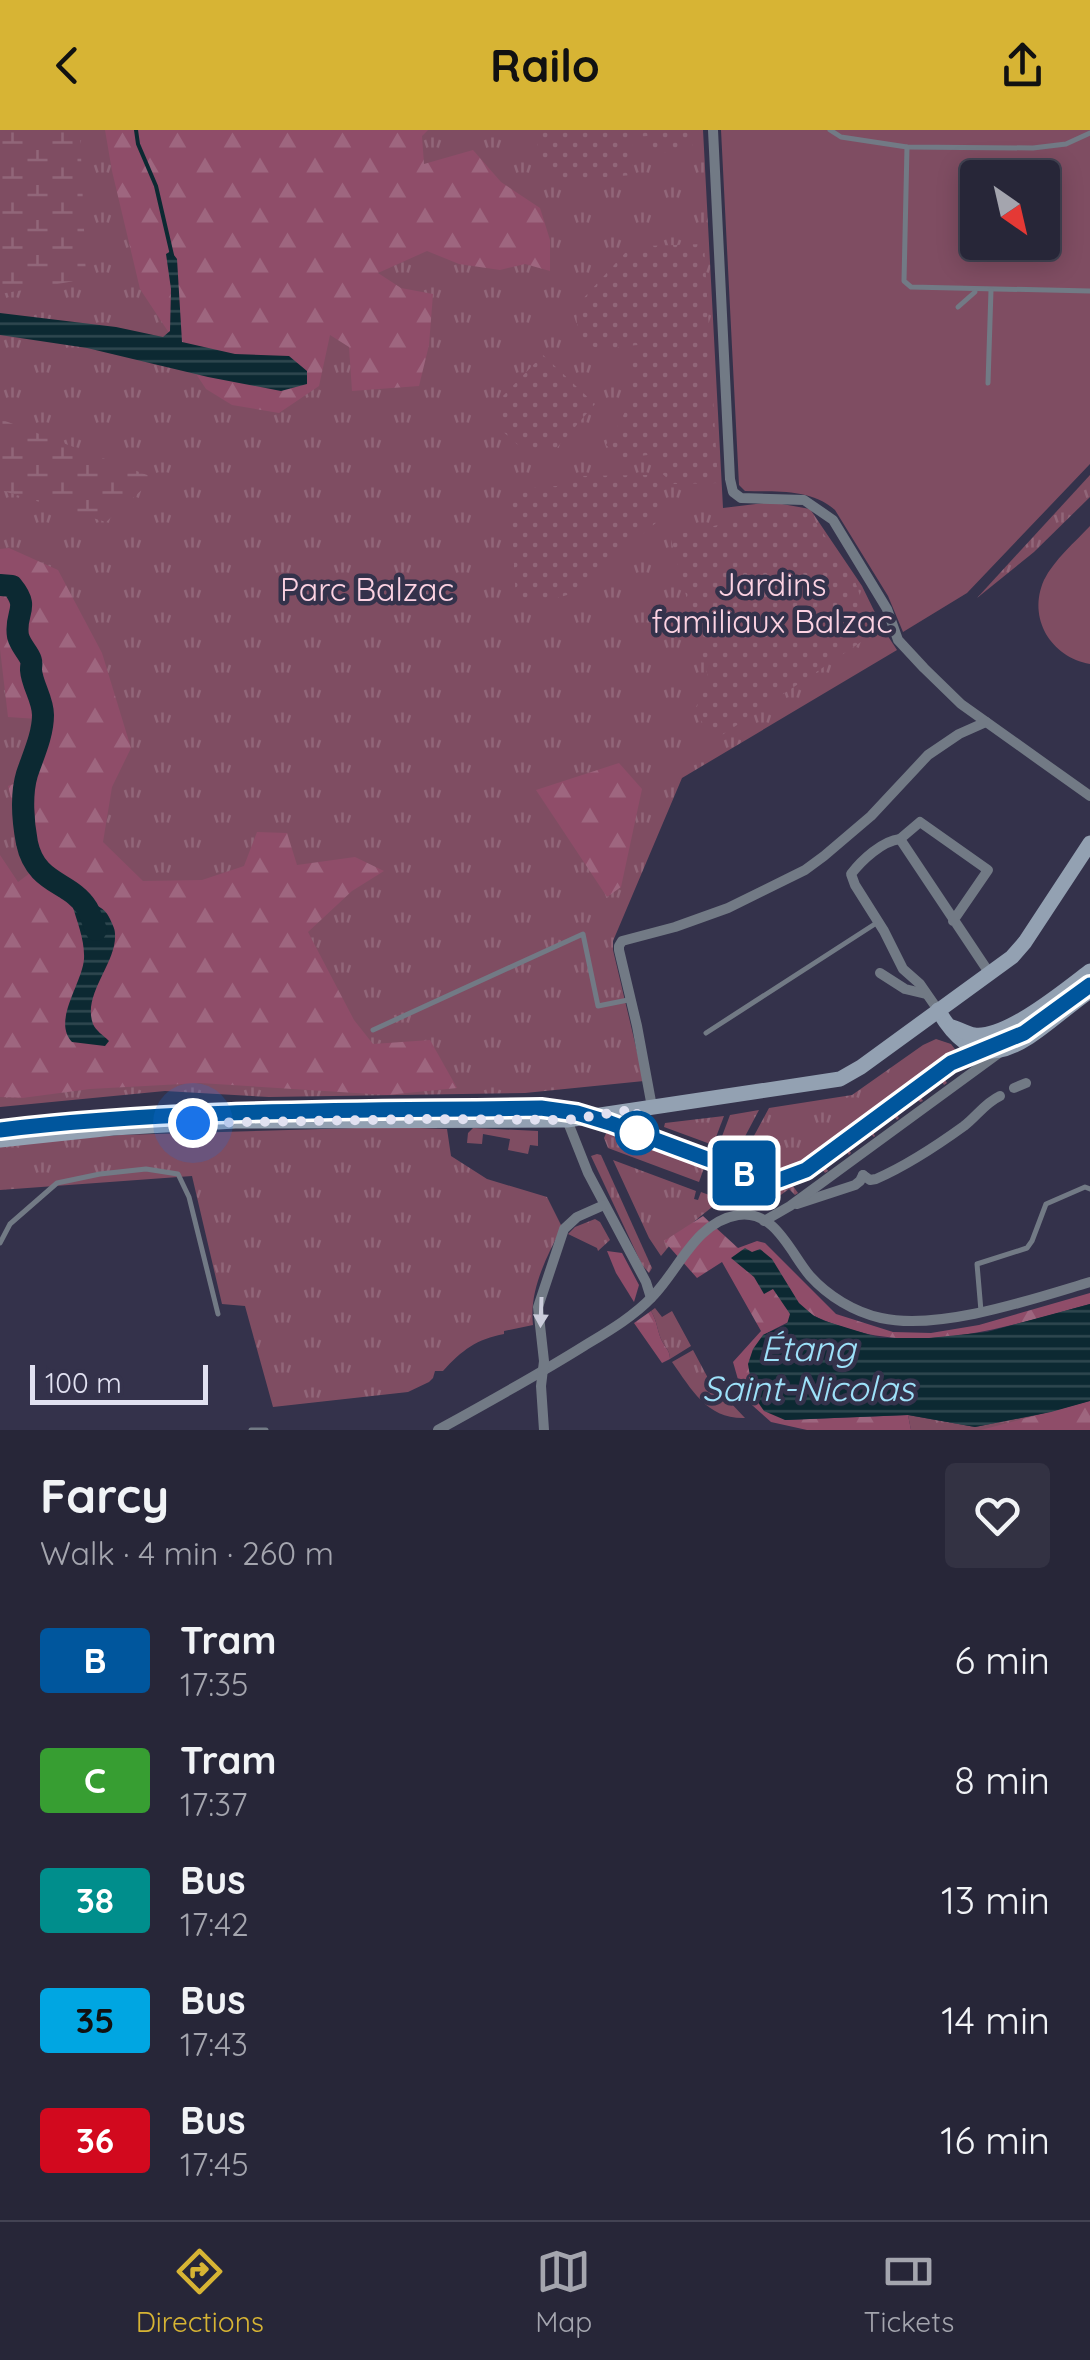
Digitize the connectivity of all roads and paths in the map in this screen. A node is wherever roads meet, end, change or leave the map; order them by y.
1 (713, 130) edge
2 (830, 130) edge
3 (1090, 132) edge
4 (906, 147) junction
5 (977, 290) junction
6 (991, 290) junction
7 (1090, 292) edge
8 (958, 306) dead end
9 (988, 383) dead end
10 (986, 722) junction
11 (1090, 796) edge
12 (900, 838) junction
13 (1090, 843) edge
14 (953, 921) junction
15 (878, 922) junction
16 (1090, 971) edge
17 (880, 973) dead end
18 (990, 974) junction
19 (1090, 991) edge
20 (927, 994) junction
21 (631, 999) junction
22 (938, 1010) junction
23 (948, 1026) junction
24 (373, 1030) dead end
25 (706, 1033) dead end
26 (980, 1051) junction
27 (1000, 1052) junction
28 (975, 1070) junction
29 (1026, 1083) dead end
30 (1014, 1088) dead end
31 (1000, 1096) dead end
32 (652, 1107) junction
33 (567, 1120) junction
34 (0, 1140) edge
35 (854, 1157) junction
36 (863, 1176) junction
37 (1090, 1189) edge
38 (604, 1205) junction
39 (790, 1206) junction
40 (764, 1221) junction
41 (0, 1243) edge
42 (1090, 1282) edge
43 (651, 1298) junction
44 (981, 1311) junction
45 (218, 1314) dead end
46 (542, 1371) junction
47 (251, 1430) edge
48 (266, 1430) edge
49 (438, 1430) edge
50 (544, 1430) edge

1 - 10 street
2 - 4 lane
3 - 4 lane
4 - 5 lane
5 - 6 lane
5 - 8 lane
6 - 7 lane
6 - 9 lane
10 - 11 street
10 - 21 street
12 - 14 street
12 - 14 street
12 - 15 street
13 - 18 street
14 - 18 street
15 - 20 street
15 - 25 lane
16 - 23 street
17 - 20 street
18 - 22 street
19 - 27 street
20 - 22 street
21 - 24 lane
21 - 32 street
22 - 23 street
22 - 32 street
23 - 26 street
26 - 27 street
26 - 28 street
27 - 28 street
28 - 35 street
29 - 30 street
31 - 36 street
32 - 33 street
33 - 34 street
33 - 38 street
35 - 36 street
35 - 39 street
36 - 39 street
37 - 44 lane
38 - 43 street
38 -> 46 street
39 - 40 street
40 - 43 street
40 - 44 street
41 - 45 lane
42 - 44 street
43 - 46 street
46 - 49 street
46 - 50 street
47 - 48 lane

